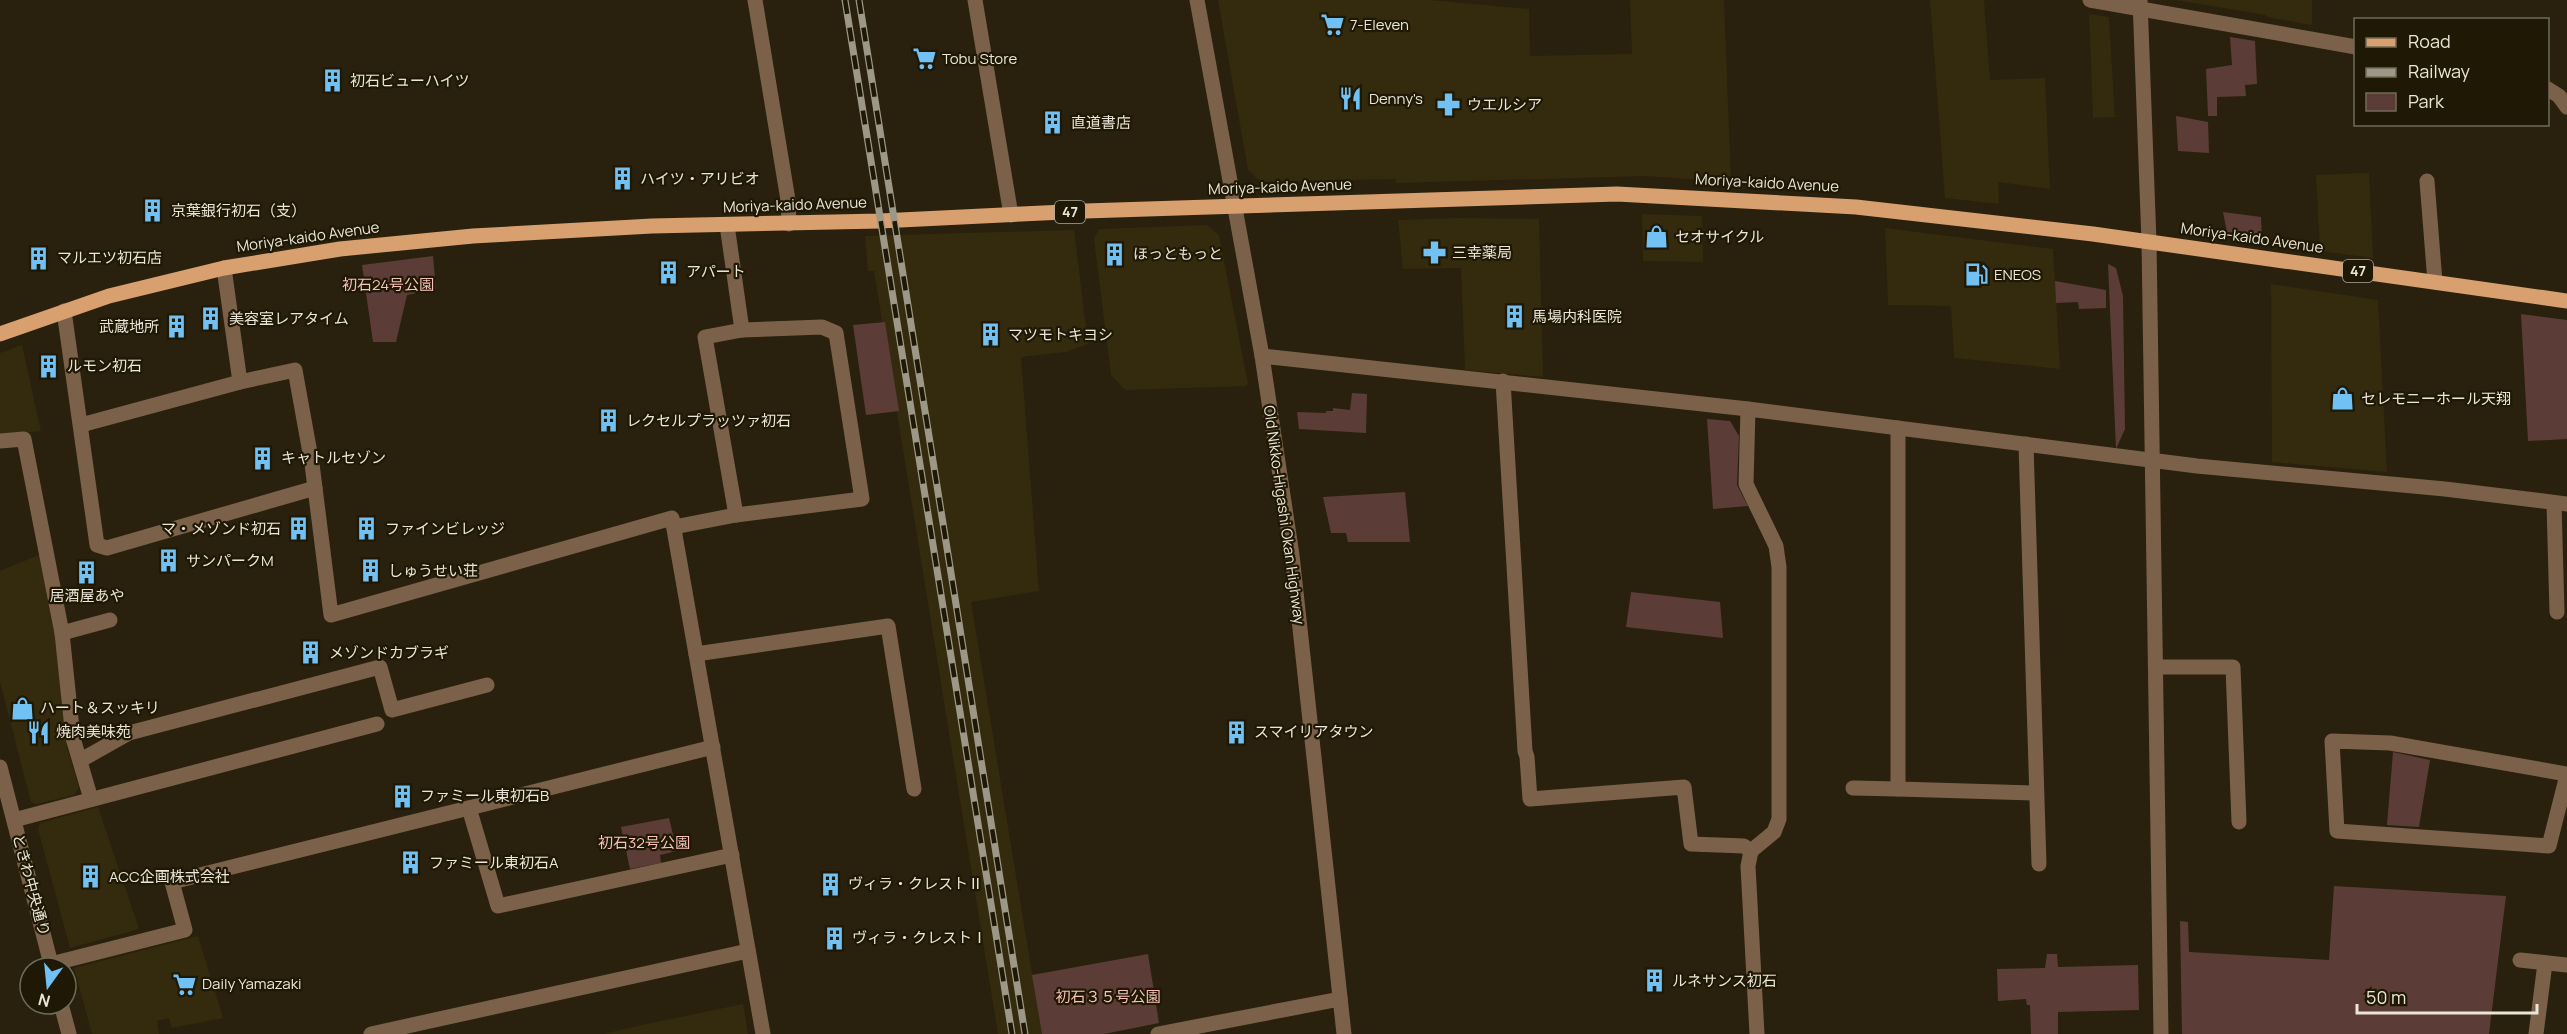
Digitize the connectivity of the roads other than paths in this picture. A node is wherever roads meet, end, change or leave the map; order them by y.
1 (754, 0) edge
2 (975, 0) edge
3 (1197, 0) edge
4 (2090, 0) edge
5 (2140, 5) edge
6 (2354, 47) edge
7 (2427, 181) dead end
8 (1233, 207) junction
9 (1011, 215) junction
10 (789, 224) junction
11 (727, 225) junction
12 (2149, 242) junction
13 (224, 268) junction
14 (2435, 282) junction
15 (2567, 301) edge
16 (64, 311) junction
17 (742, 330) junction
18 (0, 333) edge
19 (1262, 356) junction
20 (1503, 381) junction
21 (240, 382) junction
22 (1748, 409) junction
23 (81, 425) junction
24 (1898, 428) junction
25 (0, 441) edge
26 (2026, 444) junction
27 (2152, 460) junction
28 (315, 488) junction
29 (2560, 504) edge
30 (736, 515) junction
31 (674, 527) junction
32 (2557, 612) dead end
33 (110, 620) dead end
34 (62, 633) junction
35 (696, 654) junction
36 (2156, 667) junction
37 (487, 685) dead end
38 (376, 724) dead end
39 (713, 747) junction
40 (81, 760) junction
41 (0, 767) edge
42 (2567, 775) edge
43 (1853, 788) dead end
44 (914, 789) dead end
45 (1898, 789) junction
46 (2036, 793) junction
47 (91, 798) junction
48 (469, 808) junction
49 (14, 820) junction
50 (2239, 822) dead end
51 (1751, 851) junction
52 (732, 855) junction
53 (2039, 864) dead end
54 (748, 951) junction
55 (49, 956) edge
56 (78, 959) edge
57 (2520, 960) dead end
58 (2545, 963) junction
59 (2567, 965) edge
60 (1340, 999) junction
61 (64, 1016) edge
62 (69, 1034) edge
63 (371, 1034) edge
64 (763, 1034) edge
65 (1158, 1034) edge
66 (1344, 1034) edge
67 (1756, 1034) edge
68 (2161, 1034) edge
69 (2536, 1034) edge

1 - 10 street
2 - 9 street
3 - 8 street, Old Nikko-Higashi Okan Highway
4 - 5 street
5 - 6 street
5 - 12 street
7 - 14 street
8 - 9 main road, Moriya-kaido Avenue / 47
8 - 12 main road, Moriya-kaido Avenue / 47
8 - 19 street, Old Nikko-Higashi Okan Highway
9 - 10 main road, Moriya-kaido Avenue / 47
10 - 11 main road, Moriya-kaido Avenue / 47
11 - 13 main road, Moriya-kaido Avenue / 47
11 - 17 street
12 - 14 main road, Moriya-kaido Avenue / 47
12 - 27 street
13 - 16 main road, Moriya-kaido Avenue / 47
13 - 21 street
14 - 15 main road, Moriya-kaido Avenue / 47
16 - 18 main road, Moriya-kaido Avenue / 47
16 - 23 street
17 - 30 street
17 - 30 street
19 - 20 street
19 - 60 street, Old Nikko-Higashi Okan Highway
20 - 22 street
20 - 51 street
21 - 23 street
21 - 28 street
22 - 24 street
22 - 51 street
23 - 28 street
24 - 26 street
24 - 45 street
25 - 34 street
26 - 27 street
26 - 46 street
27 - 29 street
27 - 36 street
28 - 31 street
29 - 32 street
30 - 31 street
31 - 35 street
33 - 34 street
34 - 40 street
35 - 39 street
35 - 44 street
36 - 50 street
36 - 68 street
37 - 40 street
38 - 47 street
39 - 48 street
39 - 52 street
40 - 47 street
41 - 49 street, ときわ中央通り
42 - 42 street
43 - 45 street
45 - 46 street
46 - 53 street
47 - 49 street
48 - 52 street
48 - 56 street
49 - 55 street, ときわ中央通り
51 - 67 street
52 - 54 street
54 - 63 street
54 - 64 street
57 - 58 street
58 - 59 street
58 - 69 street
60 - 65 street
60 - 66 street, Old Nikko-Higashi Okan Highway
61 - 62 street

